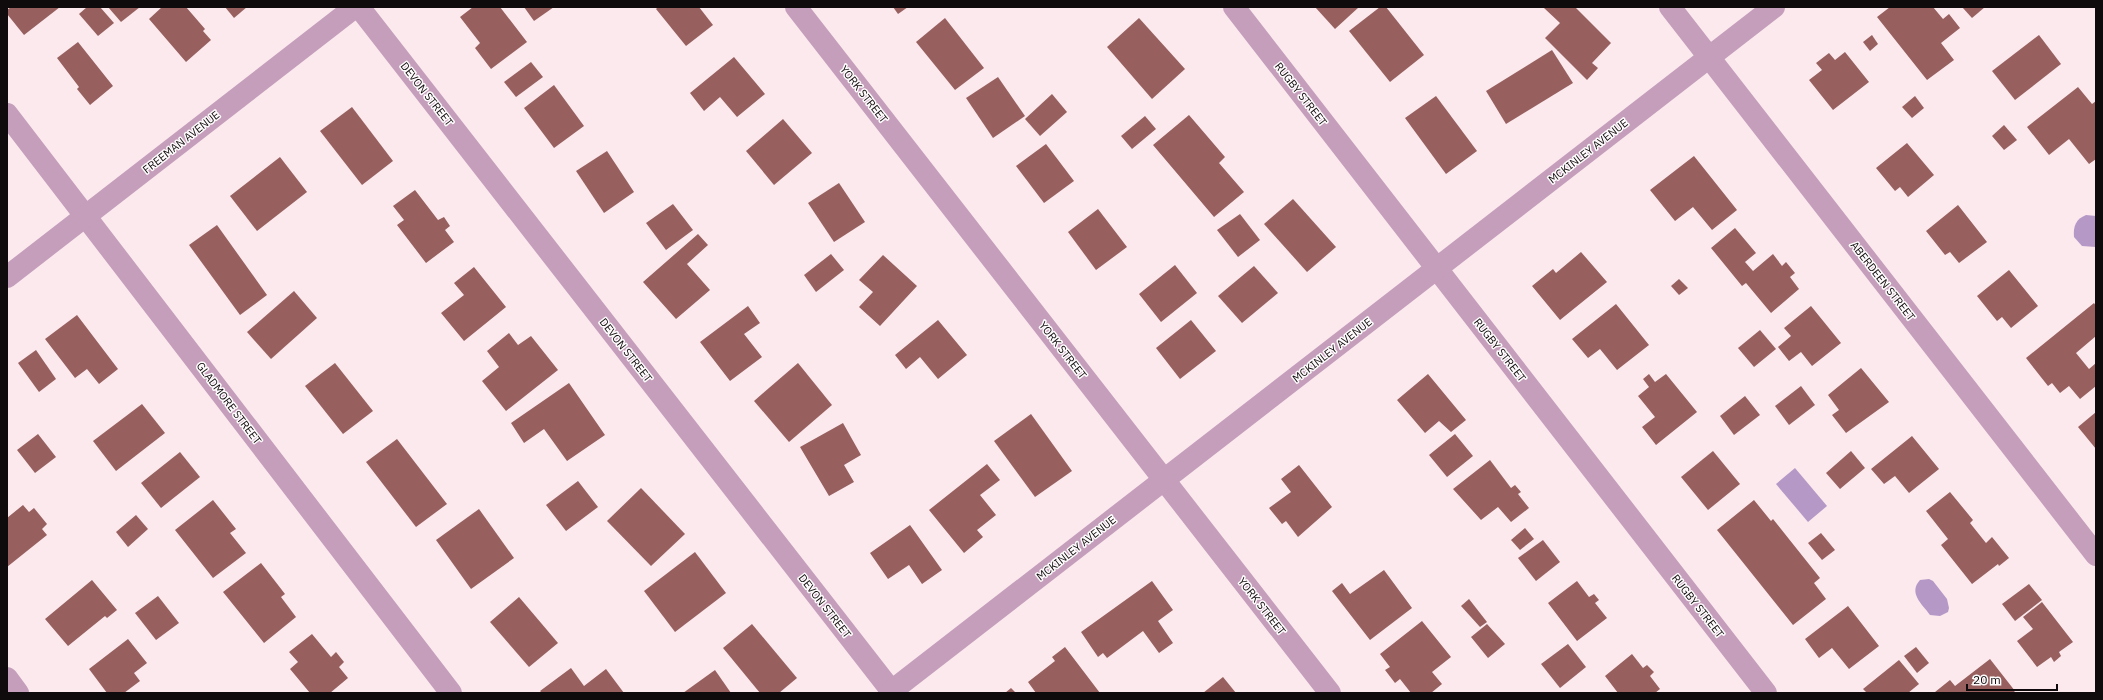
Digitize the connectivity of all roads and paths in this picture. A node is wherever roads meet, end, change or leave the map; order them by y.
1 (355, 7) edge
2 (359, 7) edge
3 (796, 7) edge
4 (1234, 7) edge
5 (1670, 7) edge
6 (1774, 7) edge
7 (1709, 57) junction
8 (7, 114) edge
9 (86, 216) junction
10 (1436, 268) junction
11 (7, 277) edge
12 (1165, 480) junction
13 (2096, 555) edge
14 (7, 678) edge
15 (891, 692) edge
16 (18, 693) edge
17 (451, 693) edge
18 (1330, 693) edge
19 (1766, 693) edge

1 - 9 street, FREEMAN AVENUE
2 - 15 street, DEVON STREET
3 - 12 street, YORK STREET
4 - 10 street, RUGBY STREET
5 - 7 street, ABERDEEN STREET
6 - 7 street, MCKINLEY AVENUE
7 - 10 street, MCKINLEY AVENUE
7 - 13 street, ABERDEEN STREET
8 - 9 street, GLADMORE STREET
9 - 11 street, FREEMAN AVENUE
9 - 17 street, GLADMORE STREET
10 - 12 street, MCKINLEY AVENUE
10 - 19 street, RUGBY STREET
12 - 15 street, MCKINLEY AVENUE
12 - 18 street, YORK STREET
14 - 16 street

